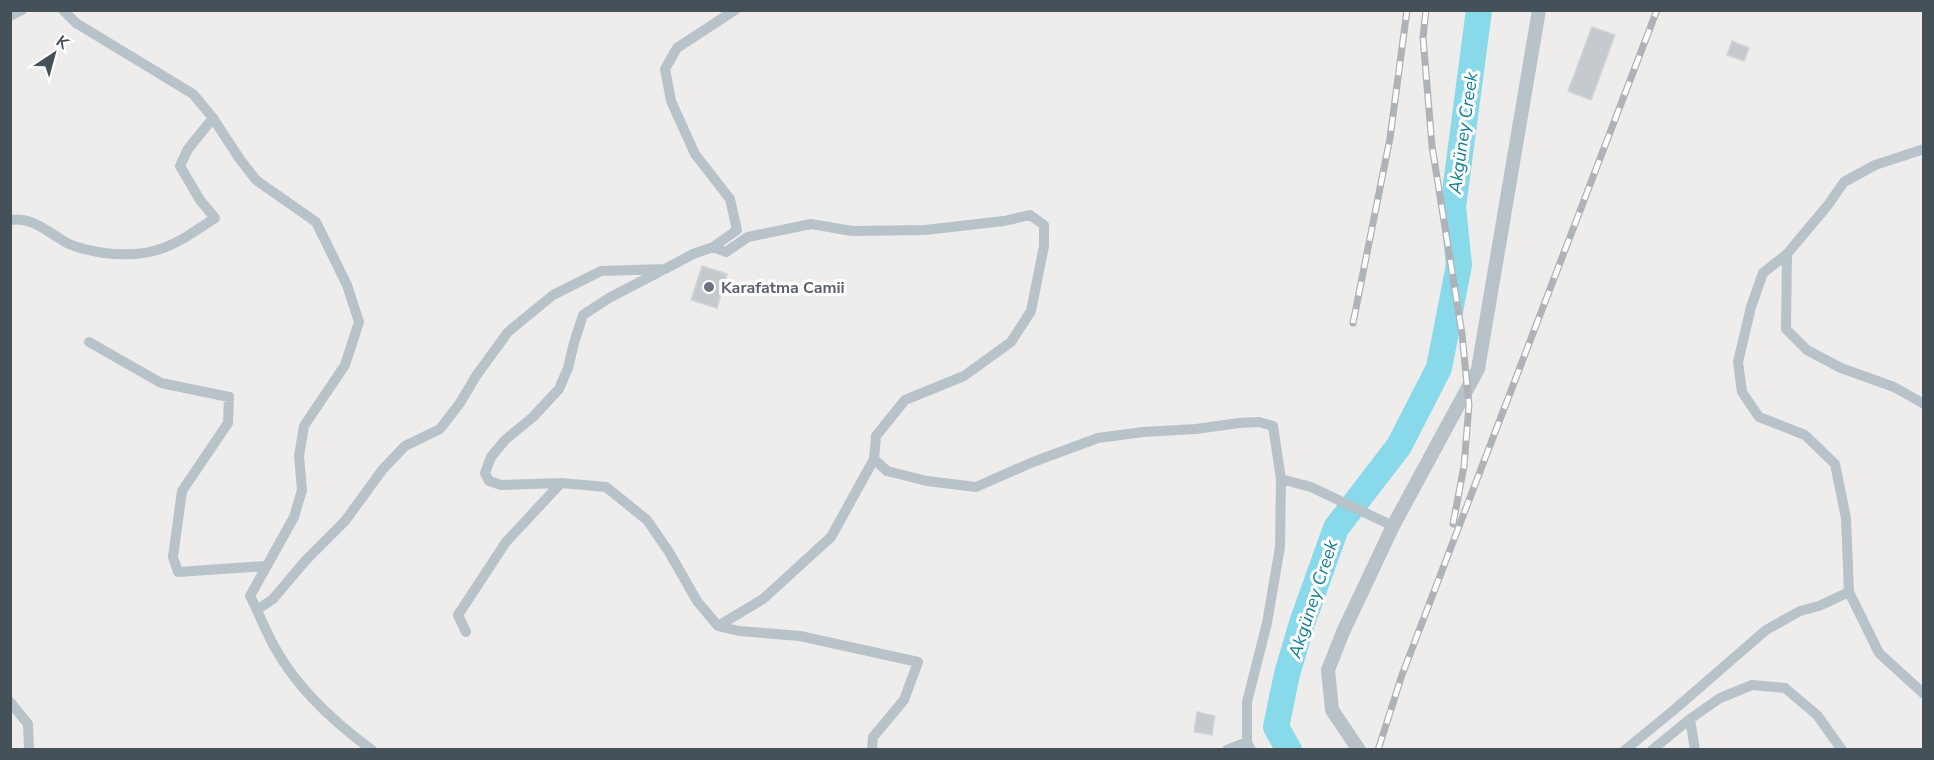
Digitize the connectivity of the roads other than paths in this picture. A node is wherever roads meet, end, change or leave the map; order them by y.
1 (22, 10) edge
2 (63, 10) edge
3 (735, 10) edge
4 (1539, 10) edge
5 (10, 16) edge
6 (213, 118) junction
7 (1923, 148) edge
8 (10, 220) edge
9 (713, 247) junction
10 (1787, 254) junction
11 (665, 269) junction
12 (89, 342) dead end
13 (1923, 404) edge
14 (874, 459) junction
15 (1281, 478) junction
16 (561, 483) junction
17 (1393, 526) junction
18 (265, 566) junction
19 (1849, 592) junction
20 (257, 610) junction
21 (718, 626) junction
22 (466, 632) dead end
23 (1923, 694) edge
24 (10, 702) edge
25 (1690, 719) junction
26 (1249, 746) edge
27 (29, 750) edge
28 (372, 750) edge
29 (872, 750) edge
30 (1227, 750) edge
31 (1359, 750) edge
32 (1625, 750) edge
33 (1652, 750) edge
34 (1695, 750) edge
35 (1842, 750) edge

1 - 5 street
2 - 6 street
3 - 9 street
4 - 17 street
6 - 8 street
6 - 18 street
7 - 10 street
9 - 11 street
9 - 14 street
10 - 13 street
10 - 19 street
11 - 16 street
11 - 20 street
12 - 18 street
14 - 15 street
14 - 21 street
15 - 17 street
15 - 26 street
16 - 21 street
16 - 22 street
17 - 31 street
18 - 20 street
19 - 23 street
19 - 32 street
20 - 28 street
21 - 29 street
24 - 27 street
25 - 33 street
25 - 34 street
25 - 35 street
26 - 30 street

